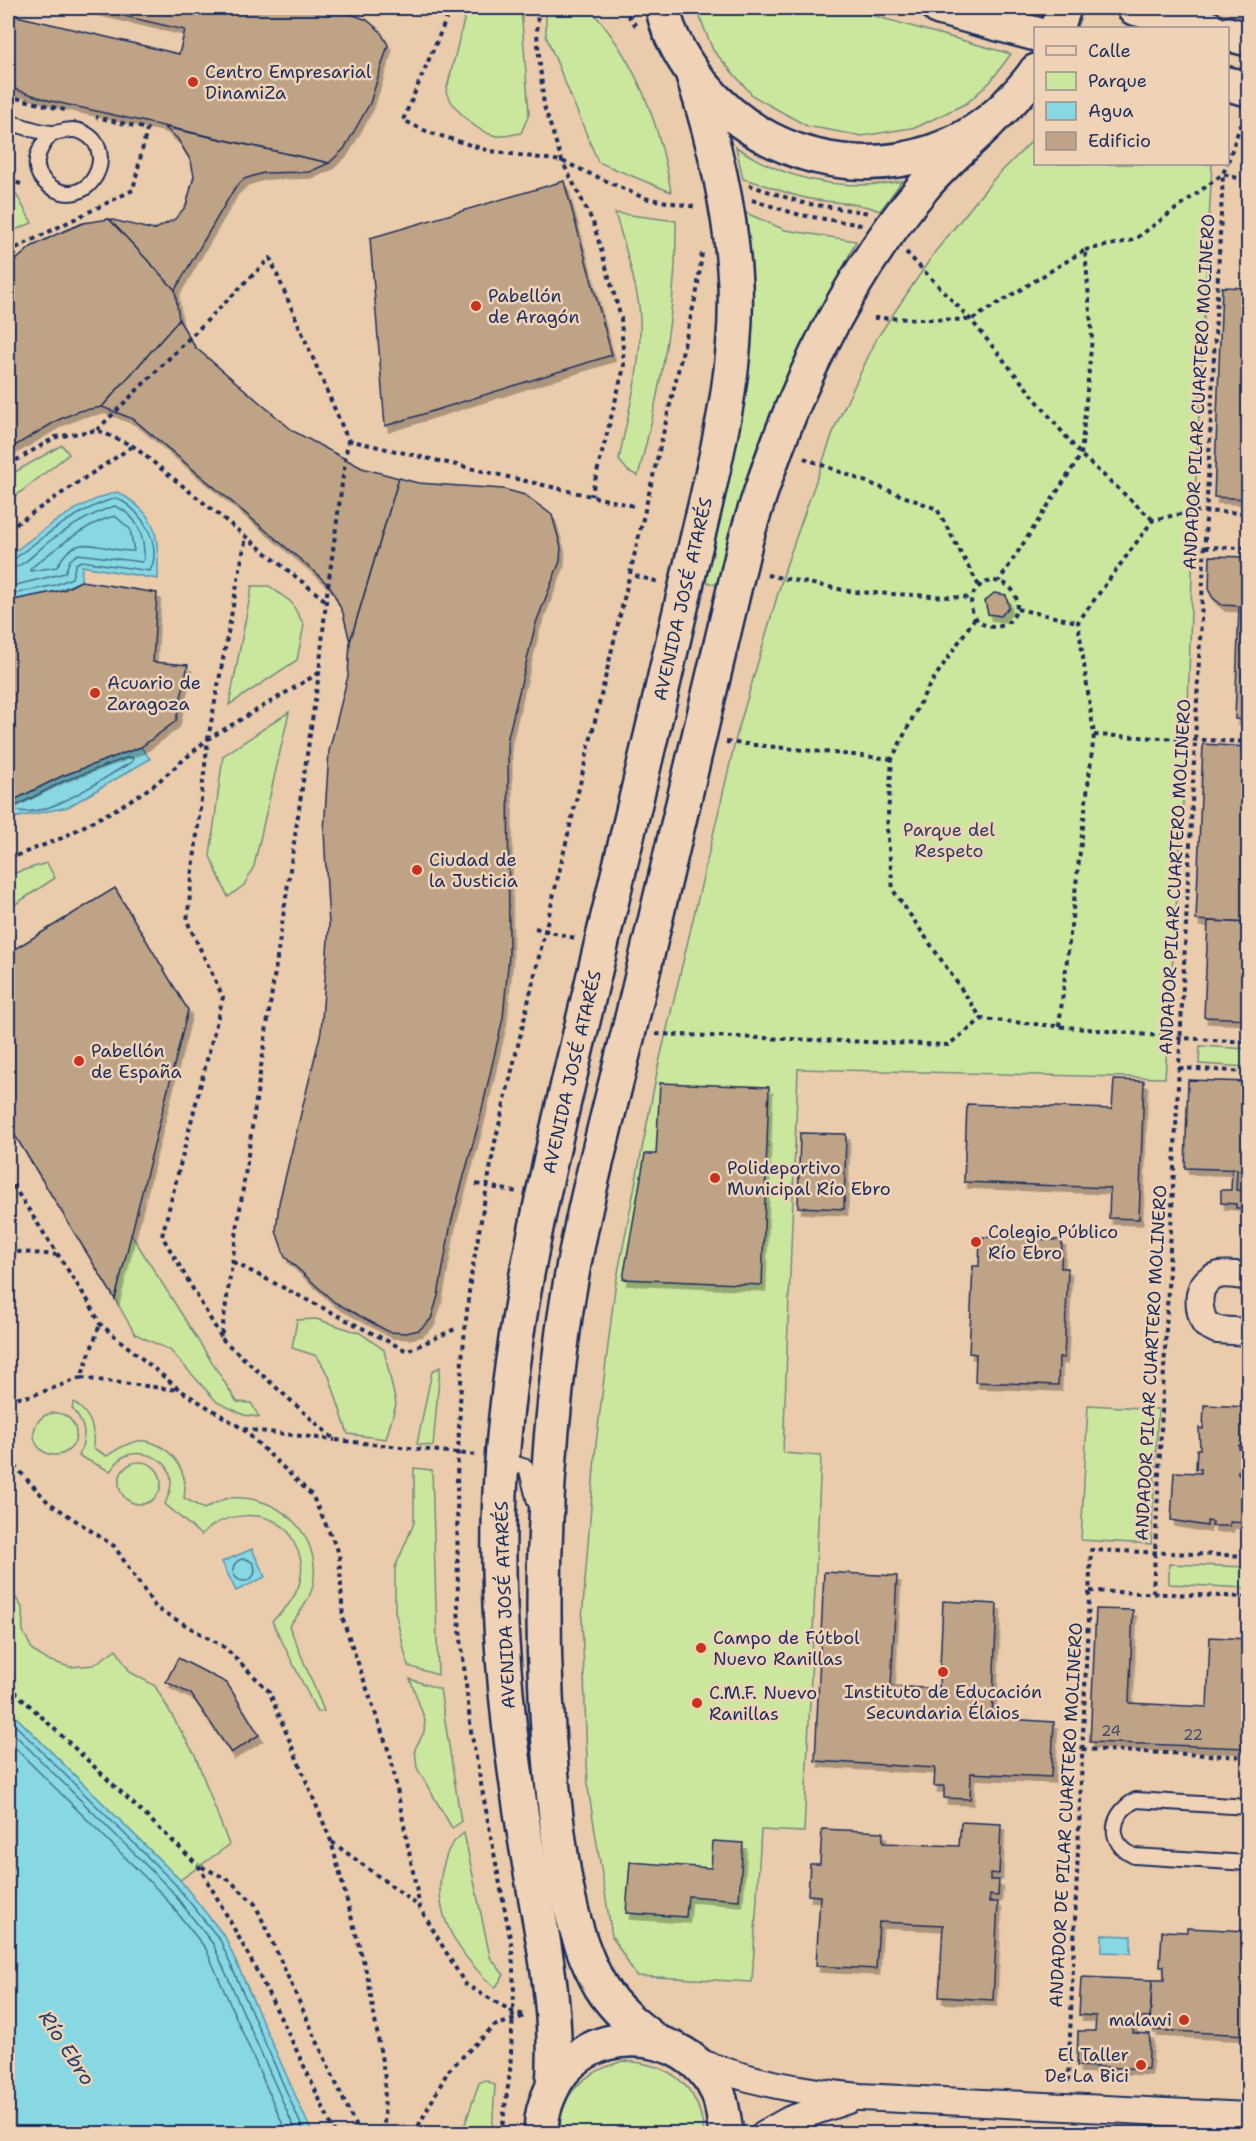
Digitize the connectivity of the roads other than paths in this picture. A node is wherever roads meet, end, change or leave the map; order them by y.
1 (939, 8) edge
2 (1064, 8) edge
3 (662, 9) edge
4 (1141, 9) edge
5 (1058, 27) edge
6 (1205, 27) edge
7 (1034, 34) edge
8 (1229, 34) edge
9 (1248, 39) edge
10 (692, 72) junction
11 (1034, 73) edge
12 (1229, 84) edge
13 (1248, 89) edge
14 (1034, 99) edge
15 (990, 121) junction
16 (8, 122) edge
17 (52, 133) junction
18 (1248, 1276) edge
19 (1248, 1332) edge
20 (503, 1460) junction
21 (543, 1546) junction
22 (1248, 1807) edge
23 (1248, 1863) edge
24 (657, 2042) junction
25 (693, 2060) junction
26 (553, 2085) junction
27 (860, 2097) junction
28 (1248, 2116) edge
29 (542, 2133) edge
30 (726, 2133) edge
31 (764, 2133) edge

1 - 7 main road
2 - 5 main road
3 - 10 main road
4 - 6 main road
8 - 9 main road
10 - 15 main road
10 - 20 main road, AVENIDA JOSÉ ATARÉS
11 - 15 main road
12 - 13 main road
14 - 15 main road
15 - 21 main road, AVENIDA JOSÉ ATARÉS
16 - 17 lane
17 - 17 lane
18 - 19 street
20 - 21 lane
20 - 26 main road, AVENIDA JOSÉ ATARÉS
21 - 24 main road, AVENIDA JOSÉ ATARÉS
22 - 23 lane
24 - 25 main road
24 - 26 main road
25 - 27 street
25 - 30 main road
26 - 29 main road
27 - 28 street
27 - 31 street

